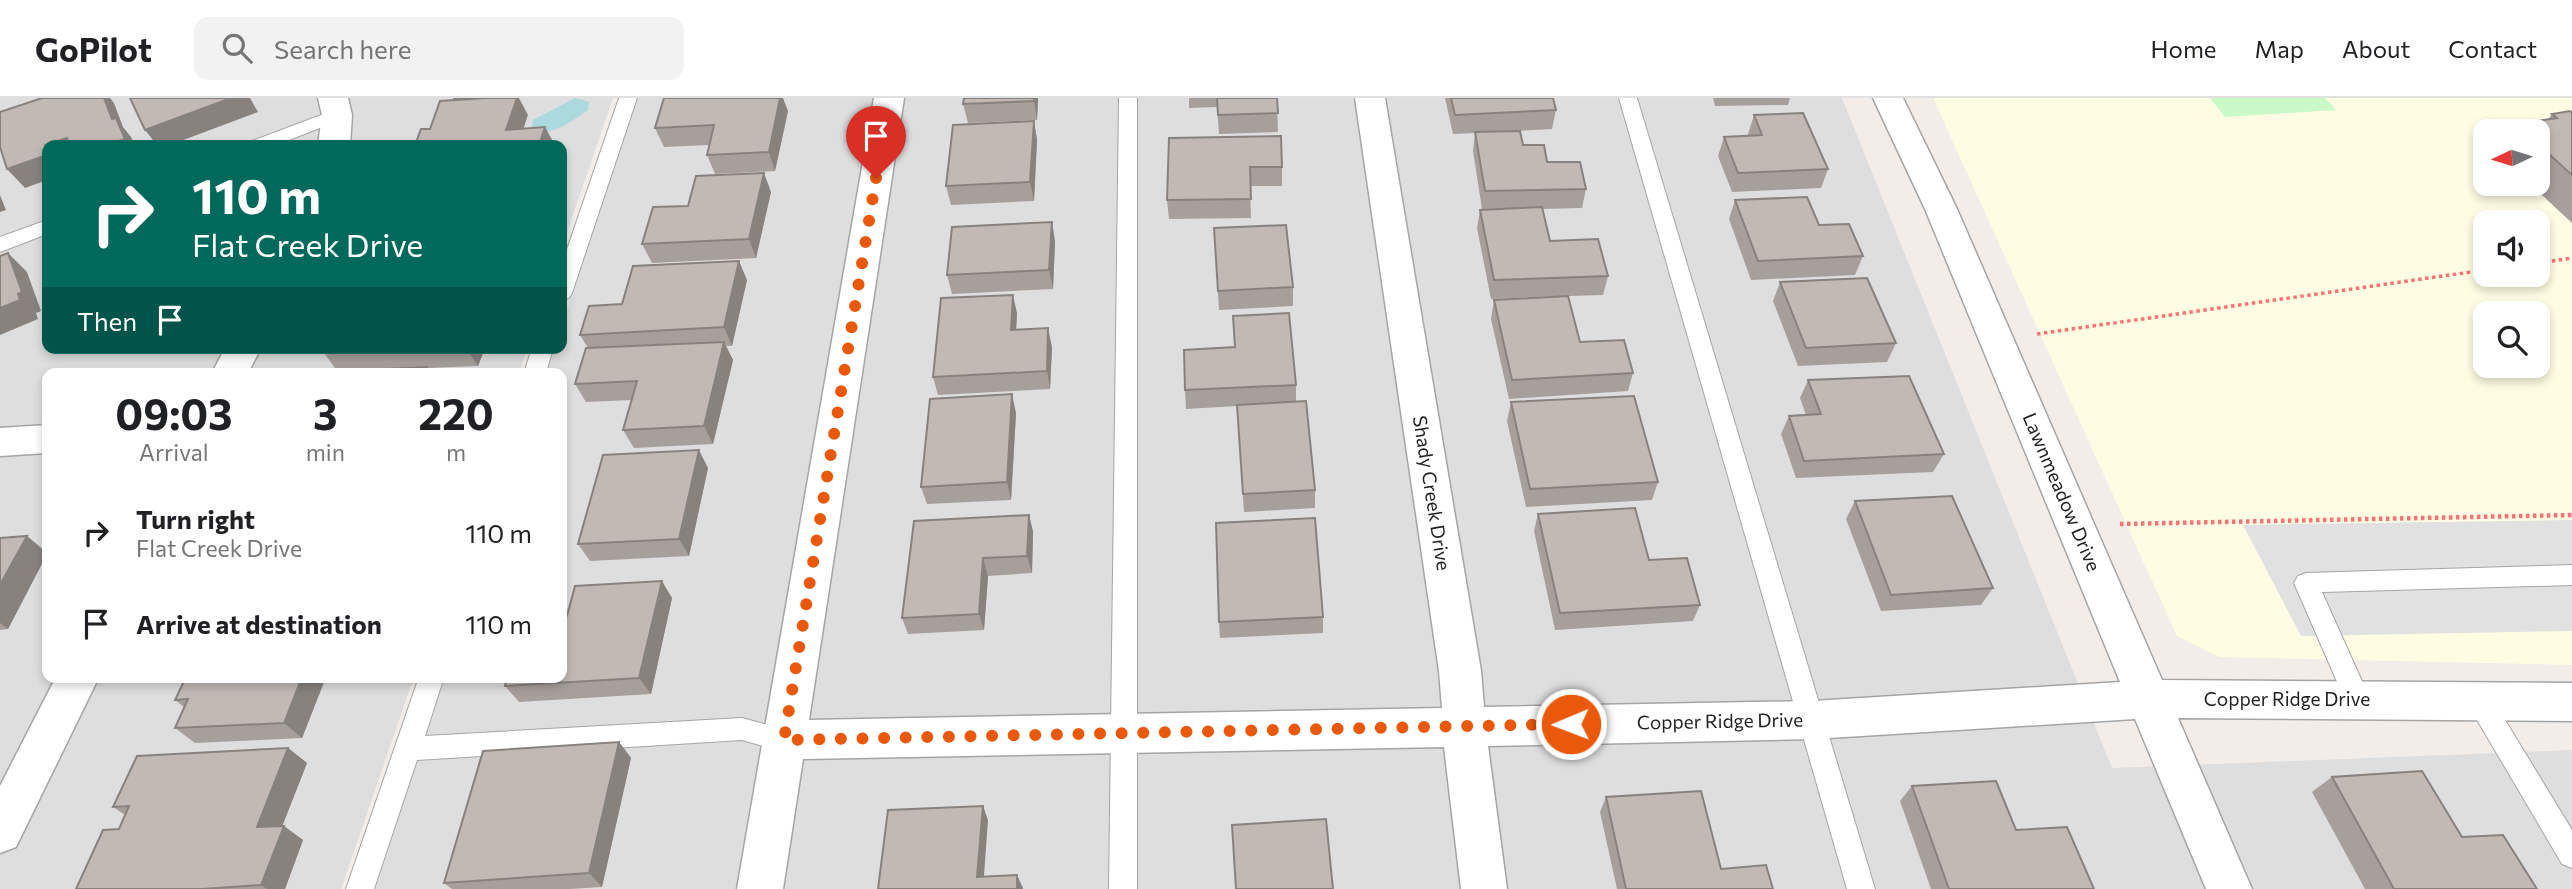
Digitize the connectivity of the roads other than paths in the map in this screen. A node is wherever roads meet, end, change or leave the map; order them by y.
1 (628, 98) edge
2 (889, 98) edge
3 (1128, 98) edge
4 (1370, 98) edge
5 (1628, 98) edge
6 (1888, 98) edge
7 (335, 120) edge
8 (274, 140) edge
9 (42, 229) edge
10 (0, 245) edge
11 (567, 278) edge
12 (42, 439) edge
13 (1, 442) edge
14 (2572, 575) edge
15 (75, 683) edge
16 (430, 683) edge
17 (2149, 699) junction
18 (2357, 699) junction
19 (2479, 699) junction
20 (2572, 702) edge
21 (1813, 720) junction
22 (1464, 726) junction
23 (1124, 733) junction
24 (784, 740) junction
25 (407, 749) junction
26 (0, 832) edge
27 (2572, 855) edge
28 (360, 889) edge
29 (760, 889) edge
30 (1123, 889) edge
31 (1484, 889) edge
32 (1861, 889) edge
33 (2230, 889) edge

1 - 11 lane
2 - 24 street
3 - 23 lane
4 - 22 street, Shady Creek Drive
5 - 21 lane
6 - 17 street, Lawnmeadow Drive
7 - 8 lane
9 - 10 lane
12 - 13 street
14 - 18 lane
15 - 26 street
16 - 25 lane
17 - 18 street, Copper Ridge Drive
17 - 21 street, Copper Ridge Drive
17 - 33 street, Lawnmeadow Drive
18 - 19 street, Copper Ridge Drive
19 - 20 street, Copper Ridge Drive
19 - 27 lane
21 - 22 street, Copper Ridge Drive
21 - 32 lane
22 - 23 street, Copper Ridge Drive
22 - 31 street, Shady Creek Drive
23 - 24 street, Copper Ridge Drive
23 - 30 lane
24 - 25 lane
24 - 29 street
25 - 28 lane

